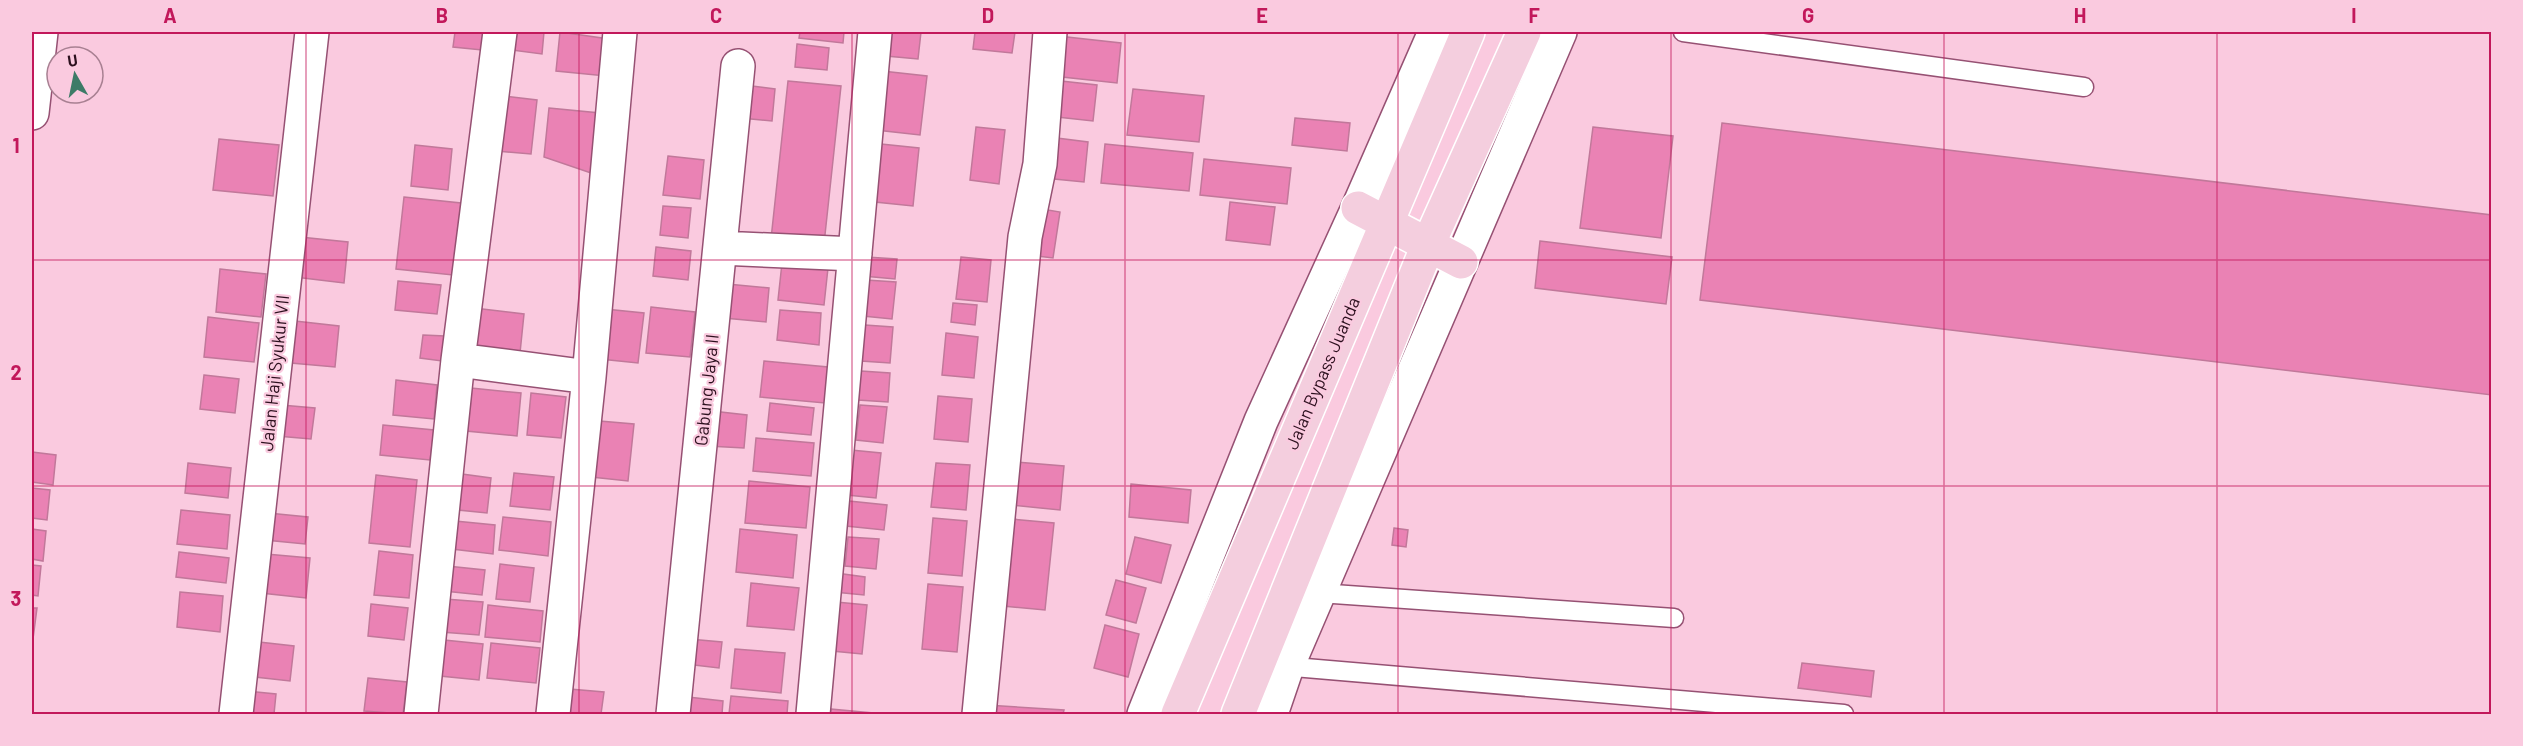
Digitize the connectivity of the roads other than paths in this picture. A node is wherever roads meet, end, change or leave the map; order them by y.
1 (40, 32) edge
2 (312, 32) edge
3 (500, 32) edge
4 (620, 32) edge
5 (875, 32) edge
6 (1050, 32) edge
7 (1435, 32) edge
8 (1468, 32) edge
9 (1524, 32) edge
10 (1560, 32) edge
11 (1683, 32) edge
12 (738, 66) dead end
13 (2084, 87) dead end
14 (32, 113) edge
15 (1372, 216) junction
16 (1428, 245) junction
17 (720, 248) junction
18 (855, 254) junction
19 (1461, 262) junction
20 (458, 360) junction
21 (589, 377) junction
22 (1319, 593) junction
23 (1674, 618) dead end
24 (1273, 664) junction
25 (236, 714) edge
26 (421, 714) edge
27 (553, 714) edge
28 (673, 714) edge
29 (813, 714) edge
30 (979, 714) edge
31 (1144, 714) edge
32 (1178, 714) edge
33 (1244, 714) edge
34 (1271, 714) edge
35 (1844, 714) edge

1 - 14 street
2 - 25 street, Jalan Haji Syukur VII
3 - 20 street
4 - 21 street
5 - 18 street
6 - 30 street
7 - 15 street
8 - 15 highway, Jalan Bypass Juanda
9 - 16 highway
10 - 19 street
11 - 13 lane
12 - 17 street, Gabung Jaya II
15 - 16 highway
15 - 31 street
15 - 32 highway, Jalan Bypass Juanda
16 - 19 highway
16 - 24 highway
17 - 18 street
17 - 28 street, Gabung Jaya II
18 - 29 street
19 - 22 street
20 - 21 street
20 - 26 street
21 - 27 street
22 - 23 lane
22 - 24 street
24 - 33 highway
24 - 34 street
24 - 35 lane

